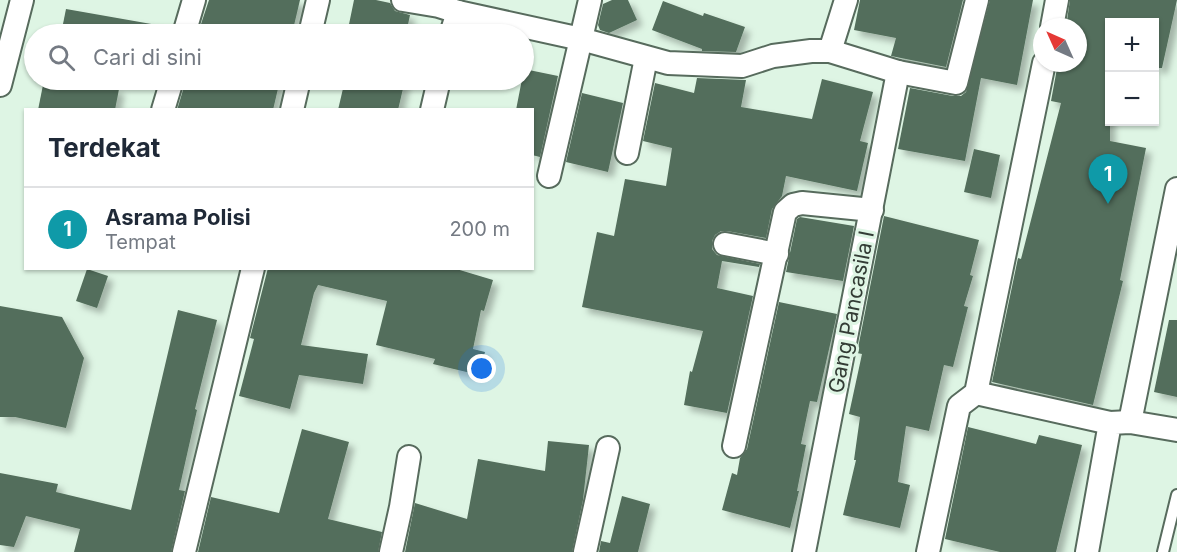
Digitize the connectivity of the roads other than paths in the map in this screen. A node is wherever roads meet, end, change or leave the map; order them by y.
1 (22, 0) edge
2 (194, 0) edge
3 (318, 0) edge
4 (403, 0) edge
5 (590, 0) edge
6 (846, 0) edge
7 (977, 0) edge
8 (1057, 0) edge
9 (445, 6) edge
10 (1054, 18) edge
11 (187, 24) edge
12 (312, 24) edge
13 (449, 24) edge
14 (519, 24) edge
15 (534, 28) edge
16 (581, 39) junction
17 (830, 51) junction
18 (646, 58) junction
19 (898, 72) junction
20 (1042, 72) edge
21 (0, 85) edge
22 (169, 90) edge
23 (297, 90) edge
24 (437, 90) edge
25 (164, 108) edge
26 (292, 108) edge
27 (432, 108) edge
28 (627, 153) dead end
29 (549, 176) dead end
30 (1177, 189) edge
31 (872, 210) junction
32 (725, 244) dead end
33 (777, 254) junction
34 (253, 270) edge
35 (976, 393) junction
36 (1120, 422) junction
37 (1177, 430) edge
38 (734, 446) dead end
39 (608, 448) dead end
40 (409, 457) dead end
41 (1177, 495) edge
42 (184, 552) edge
43 (391, 552) edge
44 (585, 552) edge
45 (804, 552) edge
46 (928, 552) edge
47 (1087, 552) edge
48 (1163, 552) edge

1 - 21 street
2 - 11 street
3 - 12 street
4 - 9 street
5 - 16 street
6 - 17 street
7 - 19 street
8 - 10 street
9 - 13 street
9 - 14 street
15 - 16 street
16 - 18 street
16 - 29 street
17 - 18 street
17 - 19 street
18 - 28 street
19 - 31 street, Gang Pancasila I
20 - 35 street
22 - 25 street
23 - 26 street
24 - 27 street
30 - 36 street
31 - 33 street
31 - 45 street, Gang Pancasila I
32 - 33 street
33 - 38 street
34 - 42 street
35 - 36 street
35 - 46 street
36 - 37 street
36 - 47 street
39 - 44 street
40 - 43 street
41 - 48 lane

